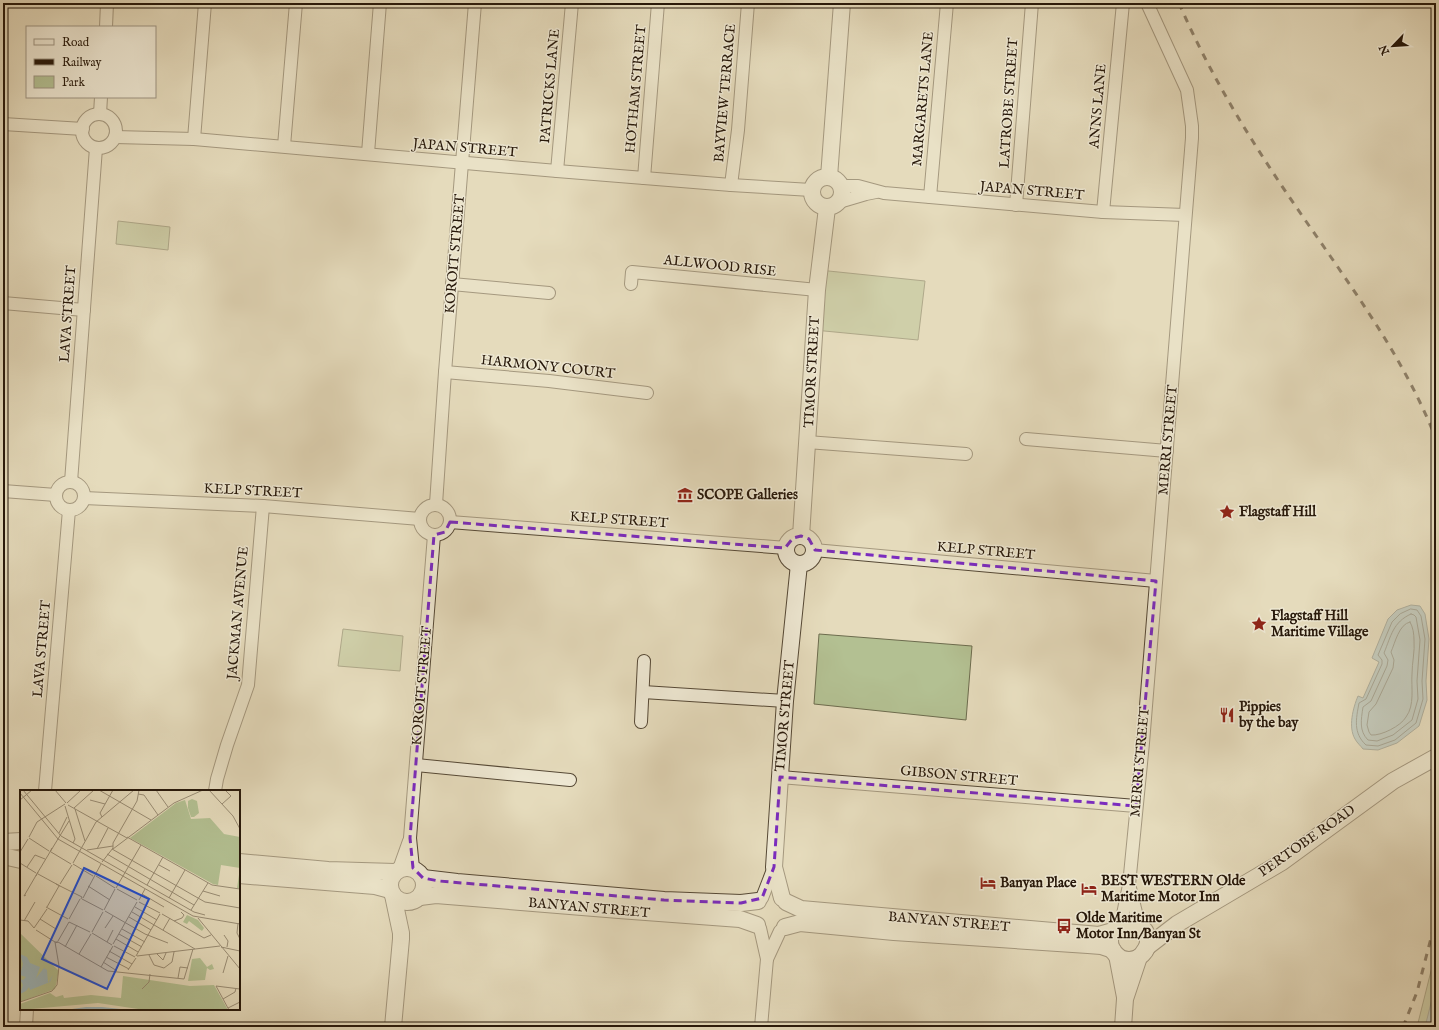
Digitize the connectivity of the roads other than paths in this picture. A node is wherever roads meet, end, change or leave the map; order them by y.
1 (107, 3) edge
2 (205, 3) edge
3 (296, 3) edge
4 (380, 3) edge
5 (475, 3) edge
6 (572, 3) edge
7 (658, 3) edge
8 (748, 3) edge
9 (842, 3) edge
10 (946, 3) edge
11 (1032, 3) edge
12 (1123, 3) edge
13 (1147, 3) edge
14 (106, 26) edge
15 (101, 98) edge
16 (100, 114) junction
17 (3, 124) edge
18 (83, 128) junction
19 (115, 137) junction
20 (194, 139) junction
21 (284, 146) junction
22 (96, 148) junction
23 (368, 153) junction
24 (462, 163) junction
25 (557, 171) junction
26 (644, 178) junction
27 (835, 181) junction
28 (731, 186) junction
29 (811, 190) junction
30 (877, 192) junction
31 (930, 197) junction
32 (833, 205) junction
33 (1016, 205) junction
34 (1103, 212) junction
35 (1185, 215) junction
36 (452, 284) junction
37 (631, 284) dead end
38 (817, 290) junction
39 (549, 293) dead end
40 (3, 303) edge
41 (84, 310) junction
42 (445, 372) junction
43 (647, 393) dead end
44 (1026, 439) dead end
45 (807, 442) junction
46 (1167, 451) junction
47 (966, 454) dead end
48 (71, 482) junction
49 (3, 491) edge
50 (56, 495) junction
51 (84, 498) junction
52 (436, 504) junction
53 (263, 506) junction
54 (69, 510) junction
55 (420, 519) junction
56 (450, 522) junction
57 (434, 535) junction
58 (801, 536) junction
59 (786, 548) junction
60 (814, 550) junction
61 (799, 564) junction
62 (1156, 581) junction
63 (644, 661) dead end
64 (643, 692) junction
65 (785, 701) junction
66 (640, 722) dead end
67 (1436, 757) edge
68 (416, 765) junction
69 (780, 777) junction
70 (570, 780) dead end
71 (45, 790) edge
72 (215, 790) edge
73 (1136, 806) junction
74 (20, 841) edge
75 (3, 842) edge
76 (3, 856) edge
77 (20, 860) edge
78 (240, 862) edge
79 (774, 867) junction
80 (408, 872) junction
81 (240, 875) edge
82 (1129, 885) junction
83 (391, 892) junction
84 (417, 899) junction
85 (760, 900) junction
86 (784, 900) junction
87 (1177, 924) junction
88 (895, 925) junction
89 (1140, 926) junction
90 (758, 927) junction
91 (1117, 927) junction
92 (782, 929) junction
93 (401, 933) junction
94 (1115, 952) junction
95 (1141, 955) junction
96 (767, 959) junction
97 (1125, 999) junction
98 (27, 1010) edge
99 (26, 1027) edge
100 (393, 1027) edge
101 (761, 1027) edge
102 (1123, 1027) edge

1 - 14 street
2 - 20 street
3 - 21 street
4 - 23 street
5 - 24 street, KOROIT STREET
6 - 25 street, PATRICKS LANE
7 - 26 street, HOTHAM STREET
8 - 28 street, BAYVIEW TERRACE
9 - 27 street
10 - 31 street, MARGARETS LANE
11 - 33 street, LATROBE STREET
12 - 34 street, ANNS LANE
13 - 35 street, MERRI STREET
15 - 16 street
16 - 18 street
16 - 19 street
17 - 18 street
18 - 22 street
19 - 20 street, JAPAN STREET
19 - 22 street
20 - 21 street, JAPAN STREET
21 - 23 street, JAPAN STREET
22 - 41 street, LAVA STREET
23 - 24 street, JAPAN STREET
24 - 25 street, JAPAN STREET
24 - 36 street, KOROIT STREET
25 - 26 street, JAPAN STREET
26 - 28 street, JAPAN STREET
27 - 29 street
27 - 30 street, JAPAN STREET
27 - 32 street
28 - 29 street, JAPAN STREET
29 - 32 street
30 - 31 street, JAPAN STREET
30 - 32 street, JAPAN STREET
31 - 33 street, JAPAN STREET
32 - 38 street, TIMOR STREET
33 - 34 street, JAPAN STREET
34 - 35 street, JAPAN STREET
35 - 46 street, MERRI STREET
36 - 39 street
36 - 42 street, KOROIT STREET
37 - 38 street, ALLWOOD RISE
38 - 45 street, TIMOR STREET
40 - 41 street
41 - 48 street, LAVA STREET
42 - 43 street, HARMONY COURT
42 - 52 street, KOROIT STREET
44 - 46 street
45 - 47 street
45 - 58 street, TIMOR STREET
46 - 62 street, MERRI STREET
48 - 50 street
48 - 51 street
49 - 50 street
50 - 54 street
51 - 53 street, KELP STREET
51 - 54 street
52 - 55 street
52 - 56 street
53 - 55 street, KELP STREET
53 - 72 street, JACKMAN AVENUE
54 - 71 street, LAVA STREET
55 - 57 street
56 - 57 street
56 - 59 street, KELP STREET
57 - 68 street, KOROIT STREET
58 - 59 street
58 - 60 street
59 - 61 street
60 - 61 street
60 - 62 street, KELP STREET
61 - 65 street, TIMOR STREET
62 - 73 street, MERRI STREET
63 - 64 street
64 - 65 street
64 - 66 street
65 - 69 street, TIMOR STREET
67 - 87 street, PERTOBE ROAD
68 - 70 street
68 - 80 street, KOROIT STREET
69 - 73 street, GIBSON STREET
69 - 79 street, TIMOR STREET
73 - 82 street, MERRI STREET
74 - 75 street
76 - 77 street
78 - 80 street, BANYAN STREET
79 - 85 street, TIMOR STREET
79 - 86 street, TIMOR STREET
80 - 83 street
80 - 84 street
80 - 85 street, BANYAN STREET
81 - 83 street
82 - 89 street, MERRI STREET
82 - 91 street, MERRI STREET
83 - 84 street
83 - 93 street
84 - 90 street, BANYAN STREET
84 - 93 street
85 - 86 street
85 - 90 street
86 - 88 street, BANYAN STREET
86 - 92 street
87 - 89 street, PERTOBE ROAD
87 - 95 street, PERTOBE ROAD
88 - 91 street, BANYAN STREET
88 - 92 street, BANYAN STREET
88 - 94 street, BANYAN STREET
89 - 91 street
89 - 95 street
90 - 92 street
90 - 96 street
91 - 94 street
92 - 96 street
93 - 100 street
94 - 95 street
94 - 97 street
95 - 97 street
96 - 101 street
97 - 102 street
98 - 99 street

